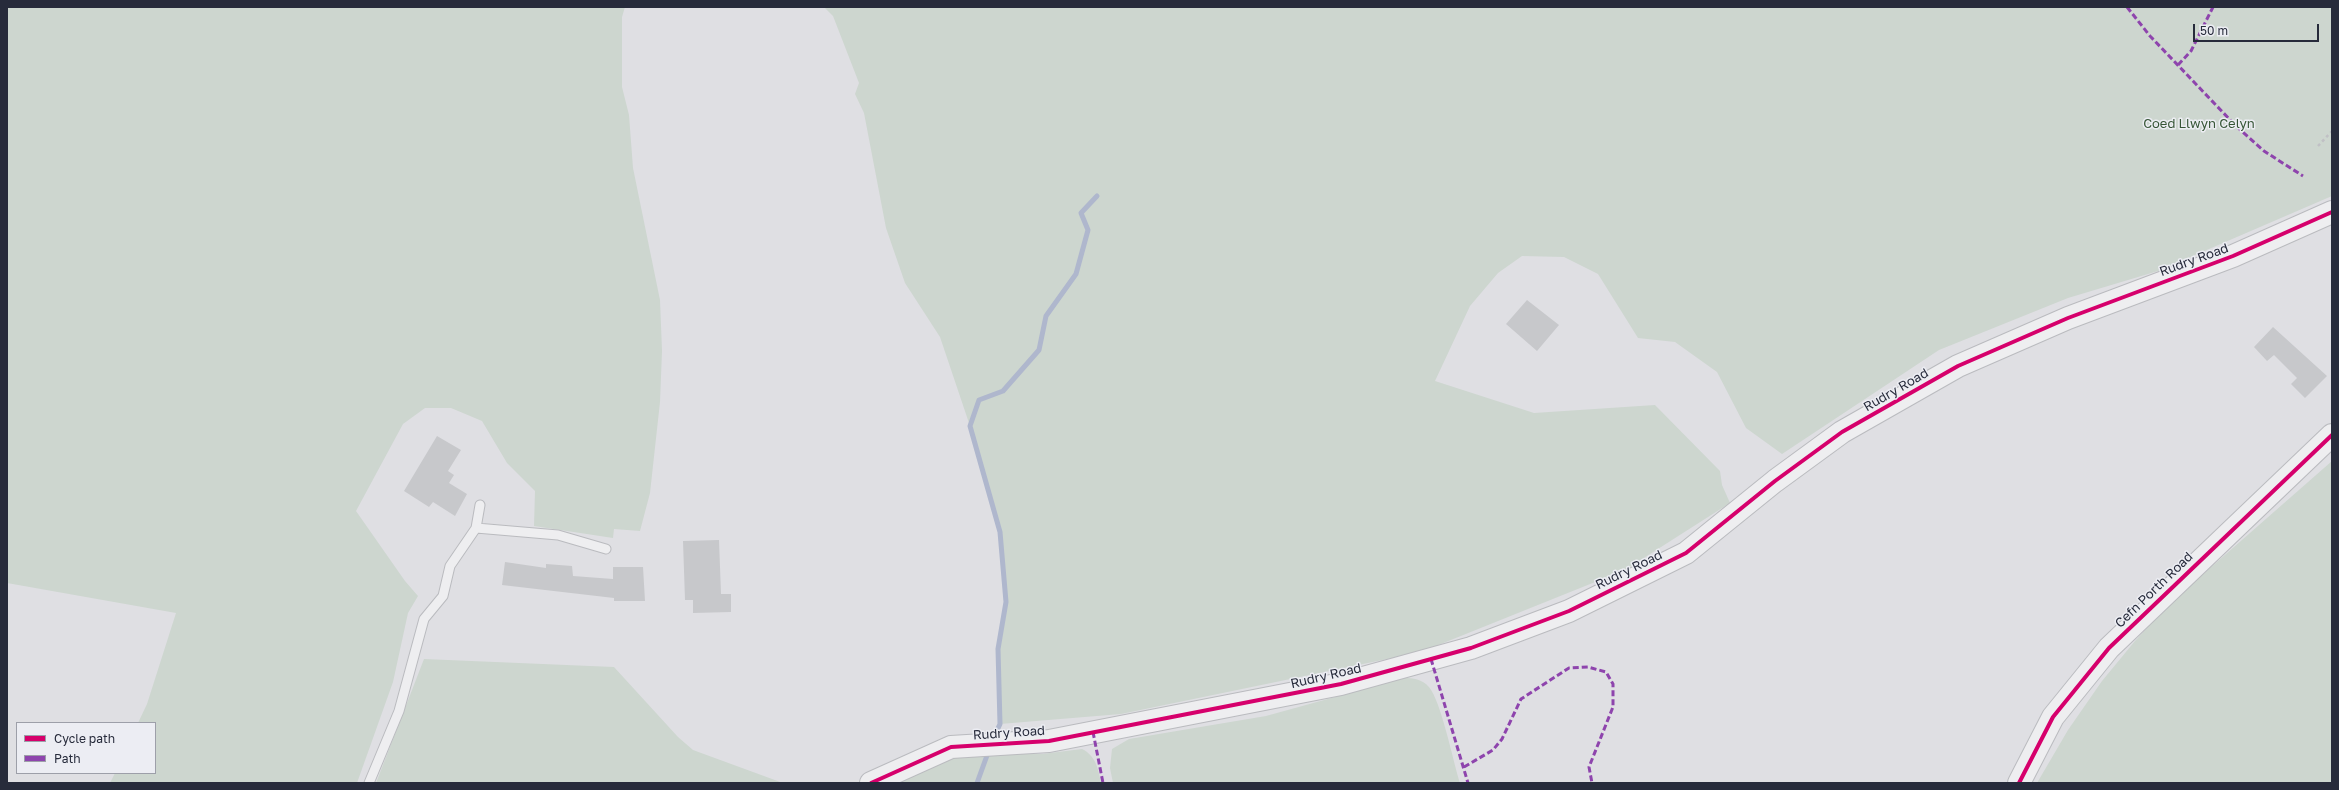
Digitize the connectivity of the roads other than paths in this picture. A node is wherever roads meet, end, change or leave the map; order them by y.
1 (2332, 212) edge
2 (2332, 435) edge
3 (480, 505) dead end
4 (476, 528) junction
5 (606, 550) dead end
6 (369, 783) edge
7 (871, 783) edge
8 (2019, 783) edge

1 - 7 street, Rudry Road
2 - 8 street, Cefn Porth Road
3 - 4 lane
4 - 5 lane
4 - 6 lane

